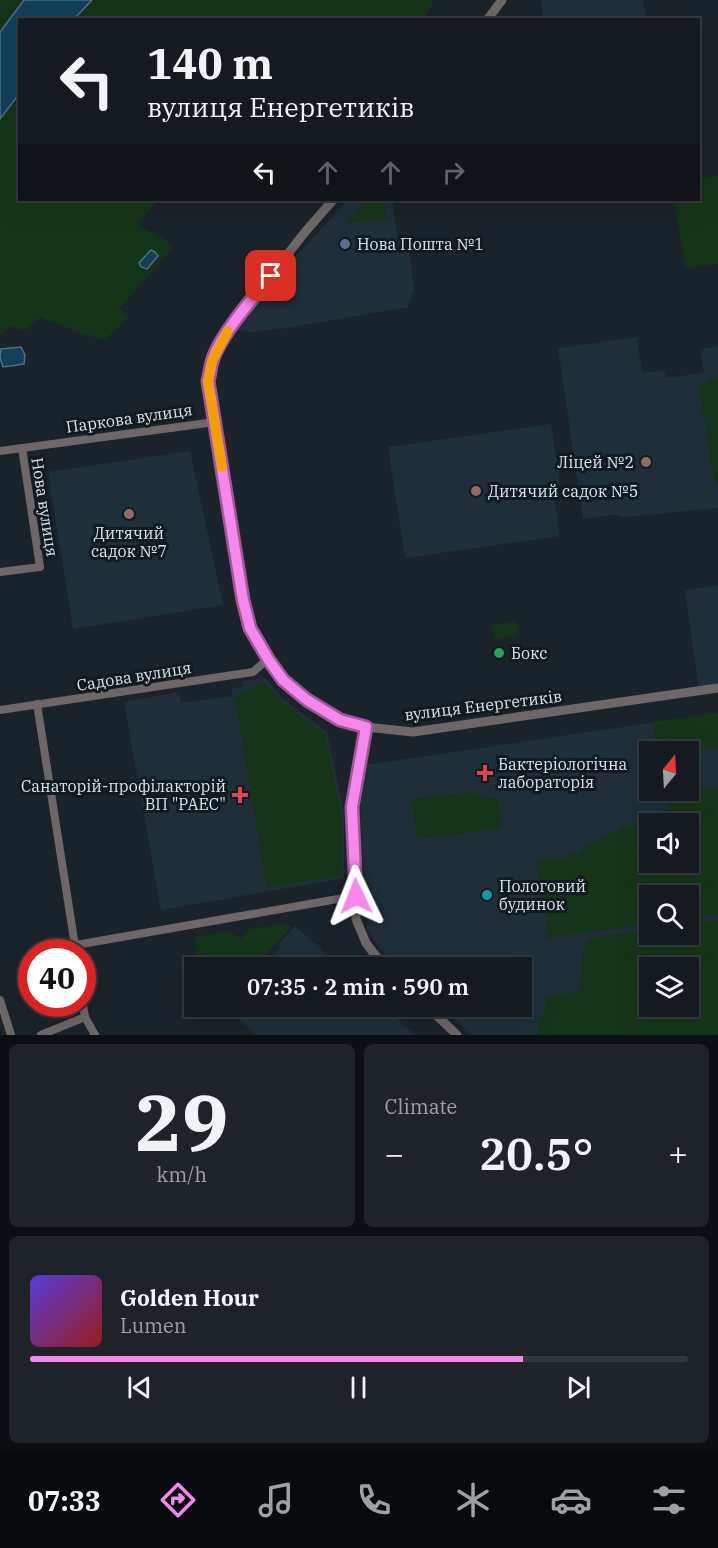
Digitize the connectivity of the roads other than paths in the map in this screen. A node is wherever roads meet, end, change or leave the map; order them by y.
1 (502, 0) edge
2 (488, 18) edge
3 (332, 201) edge
4 (215, 422) junction
5 (22, 448) junction
6 (0, 451) edge
7 (0, 572) edge
8 (268, 659) junction
9 (718, 688) edge
10 (37, 704) junction
11 (0, 710) edge
12 (366, 727) junction
13 (356, 896) junction
14 (74, 939) edge
15 (96, 945) edge
16 (377, 957) edge
17 (0, 1000) edge
18 (85, 1017) joint
19 (438, 1017) edge
20 (11, 1035) edge
21 (40, 1035) edge
22 (95, 1035) edge
23 (457, 1035) edge

1 - 2 street
3 - 4 street, Паркова вулиця
4 - 5 street, Паркова вулиця
4 - 8 street, вулиця Енергетиків
5 - 6 street, Паркова вулиця
5 - 7 street, Нова вулиця
8 - 10 street, Садова вулиця
8 - 12 street, вулиця Енергетиків
9 - 12 street, вулиця Енергетиків
10 - 11 street, Садова вулиця
10 - 14 street
12 - 13 street
13 - 15 street
13 - 16 street
17 - 20 street
18 - 21 street
18 - 22 street
19 - 23 street

